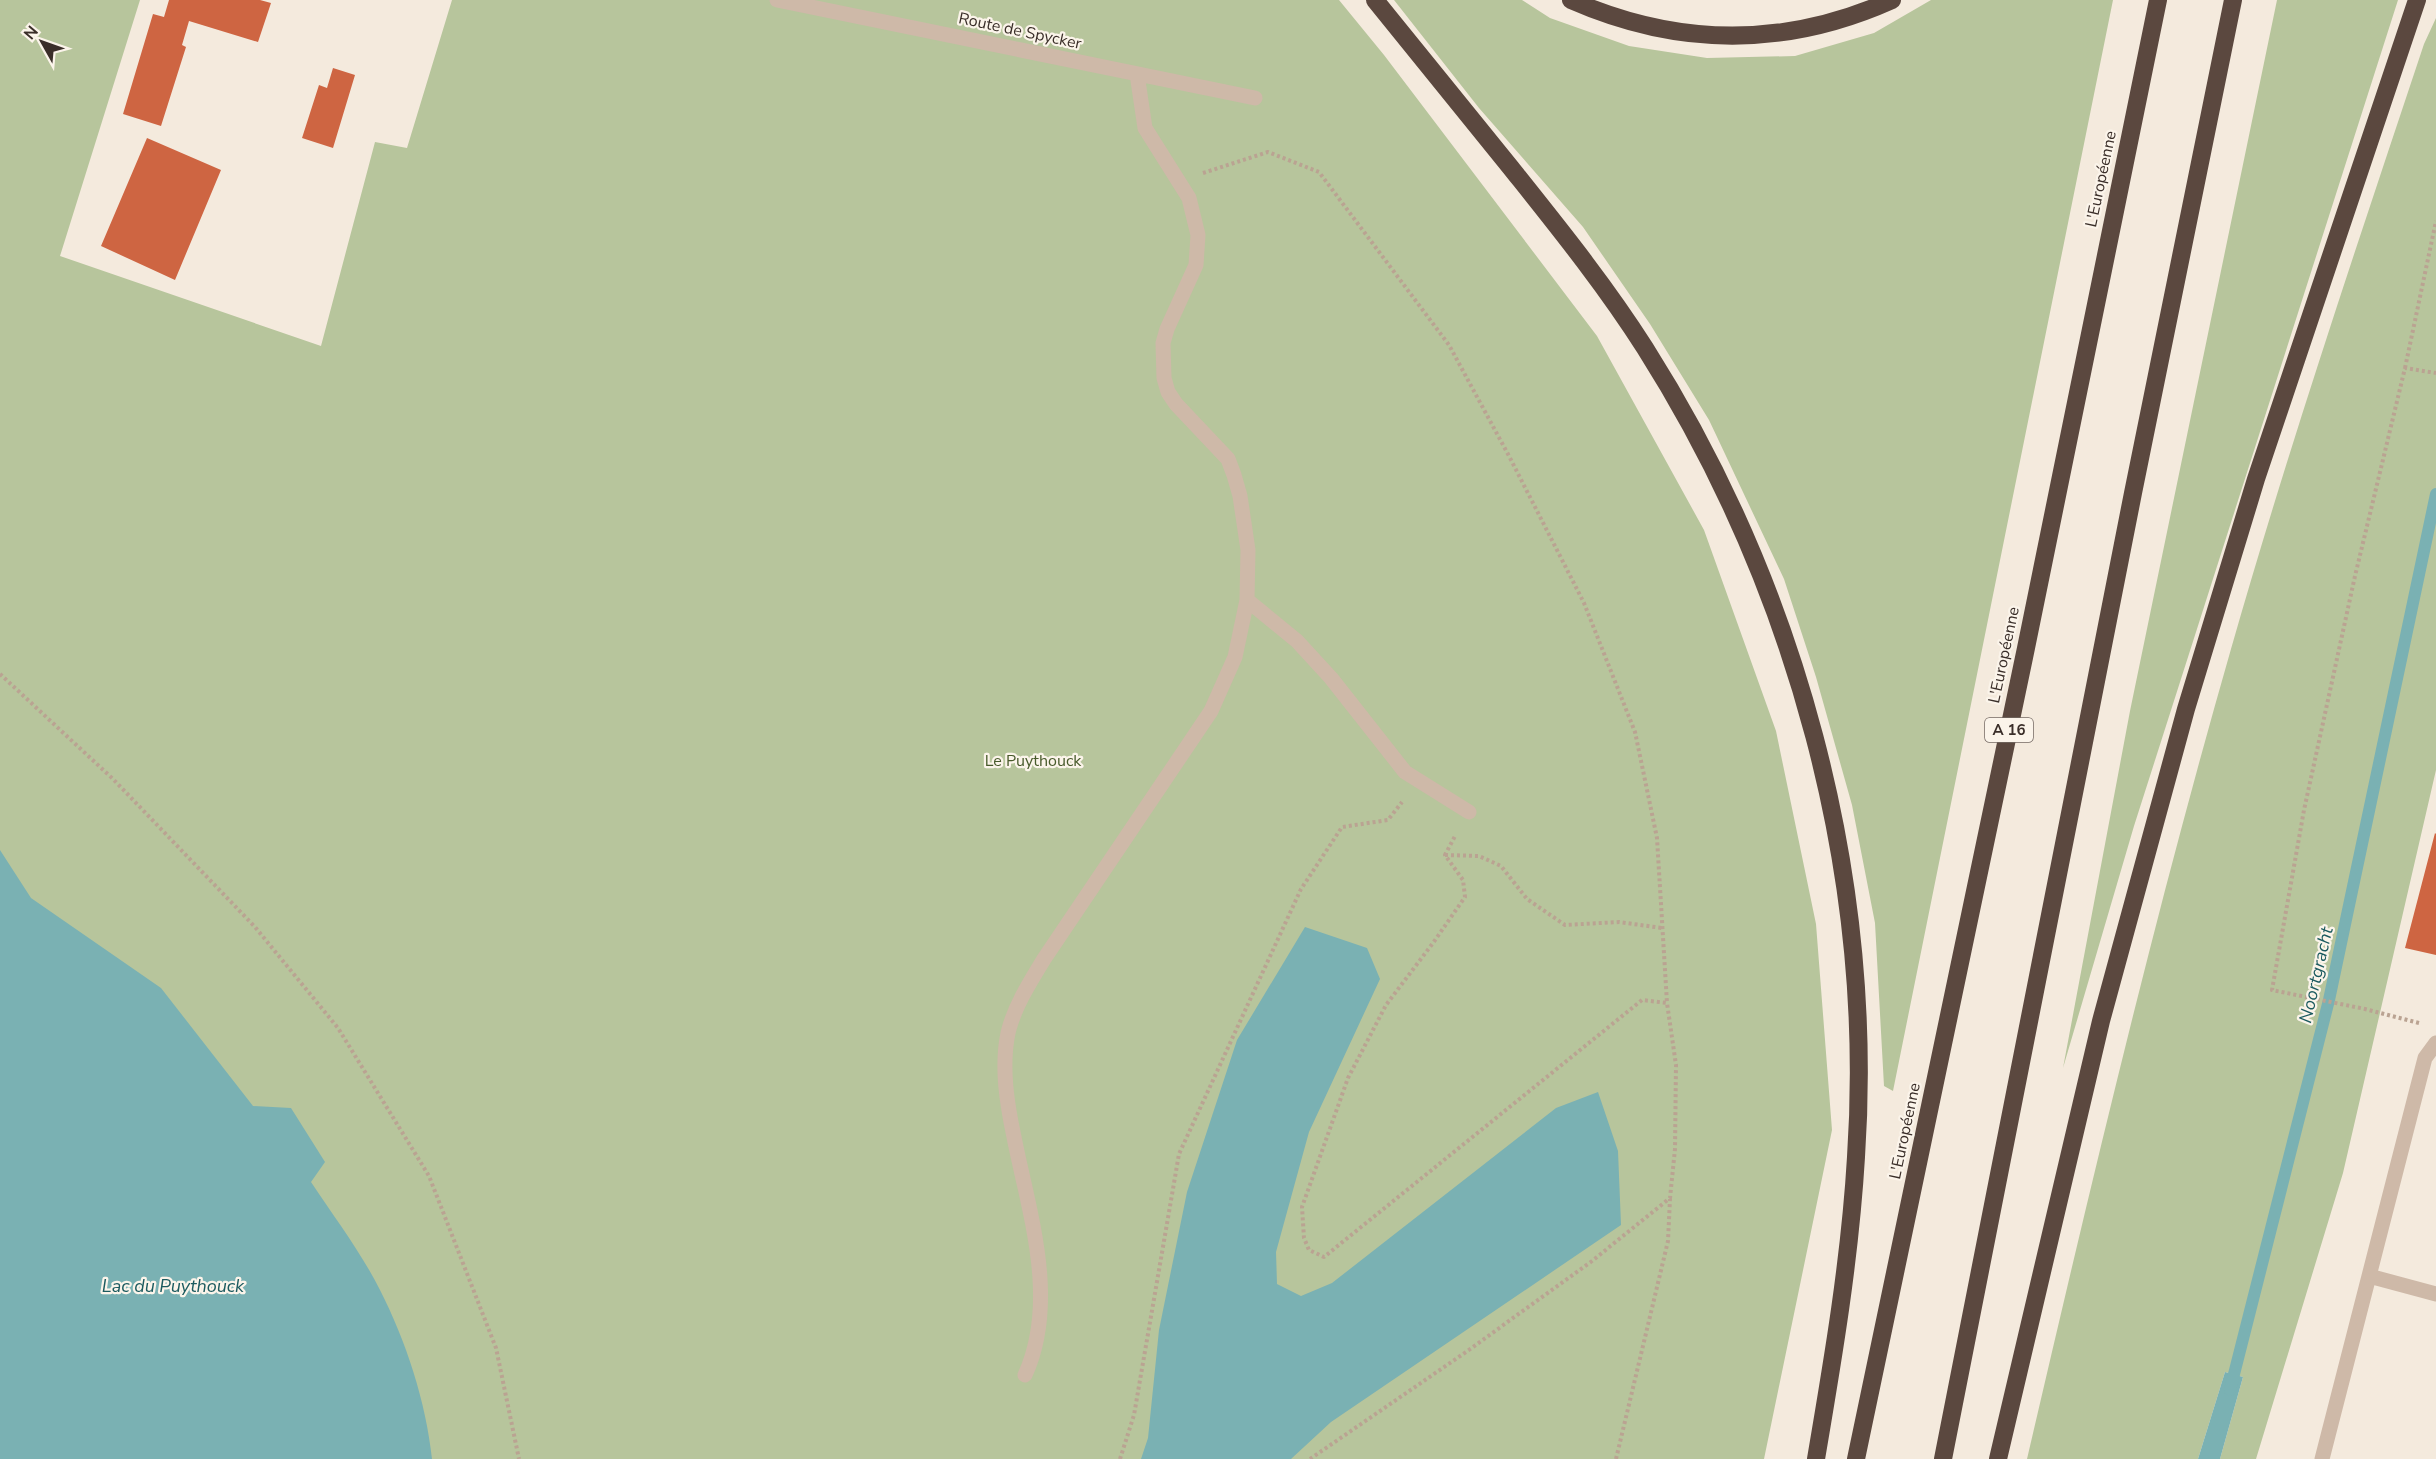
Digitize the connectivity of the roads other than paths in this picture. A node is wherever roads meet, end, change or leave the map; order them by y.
1 (777, 0) edge
2 (1375, 0) edge
3 (1571, 0) edge
4 (1892, 0) edge
5 (2158, 0) edge
6 (2233, 0) edge
7 (2417, 0) edge
8 (1137, 74) junction
9 (1255, 98) dead end
10 (1247, 600) junction
11 (1469, 812) road end
12 (2436, 1042) edge
13 (2369, 1276) junction
14 (2436, 1294) edge
15 (1025, 1374) dead end
16 (1816, 1459) edge
17 (1856, 1459) edge
18 (1943, 1459) edge
19 (1998, 1459) edge
20 (2322, 1459) edge

1 - 8 street, Route de Spycker
2 - 16 highway
3 - 4 highway
5 - 17 highway, L'Européenne / A 16
6 - 18 highway
7 - 19 highway
8 - 9 street, Route de Spycker
8 - 10 street
10 - 11 street
10 - 15 street
12 - 13 street
13 - 14 street
13 - 20 street

